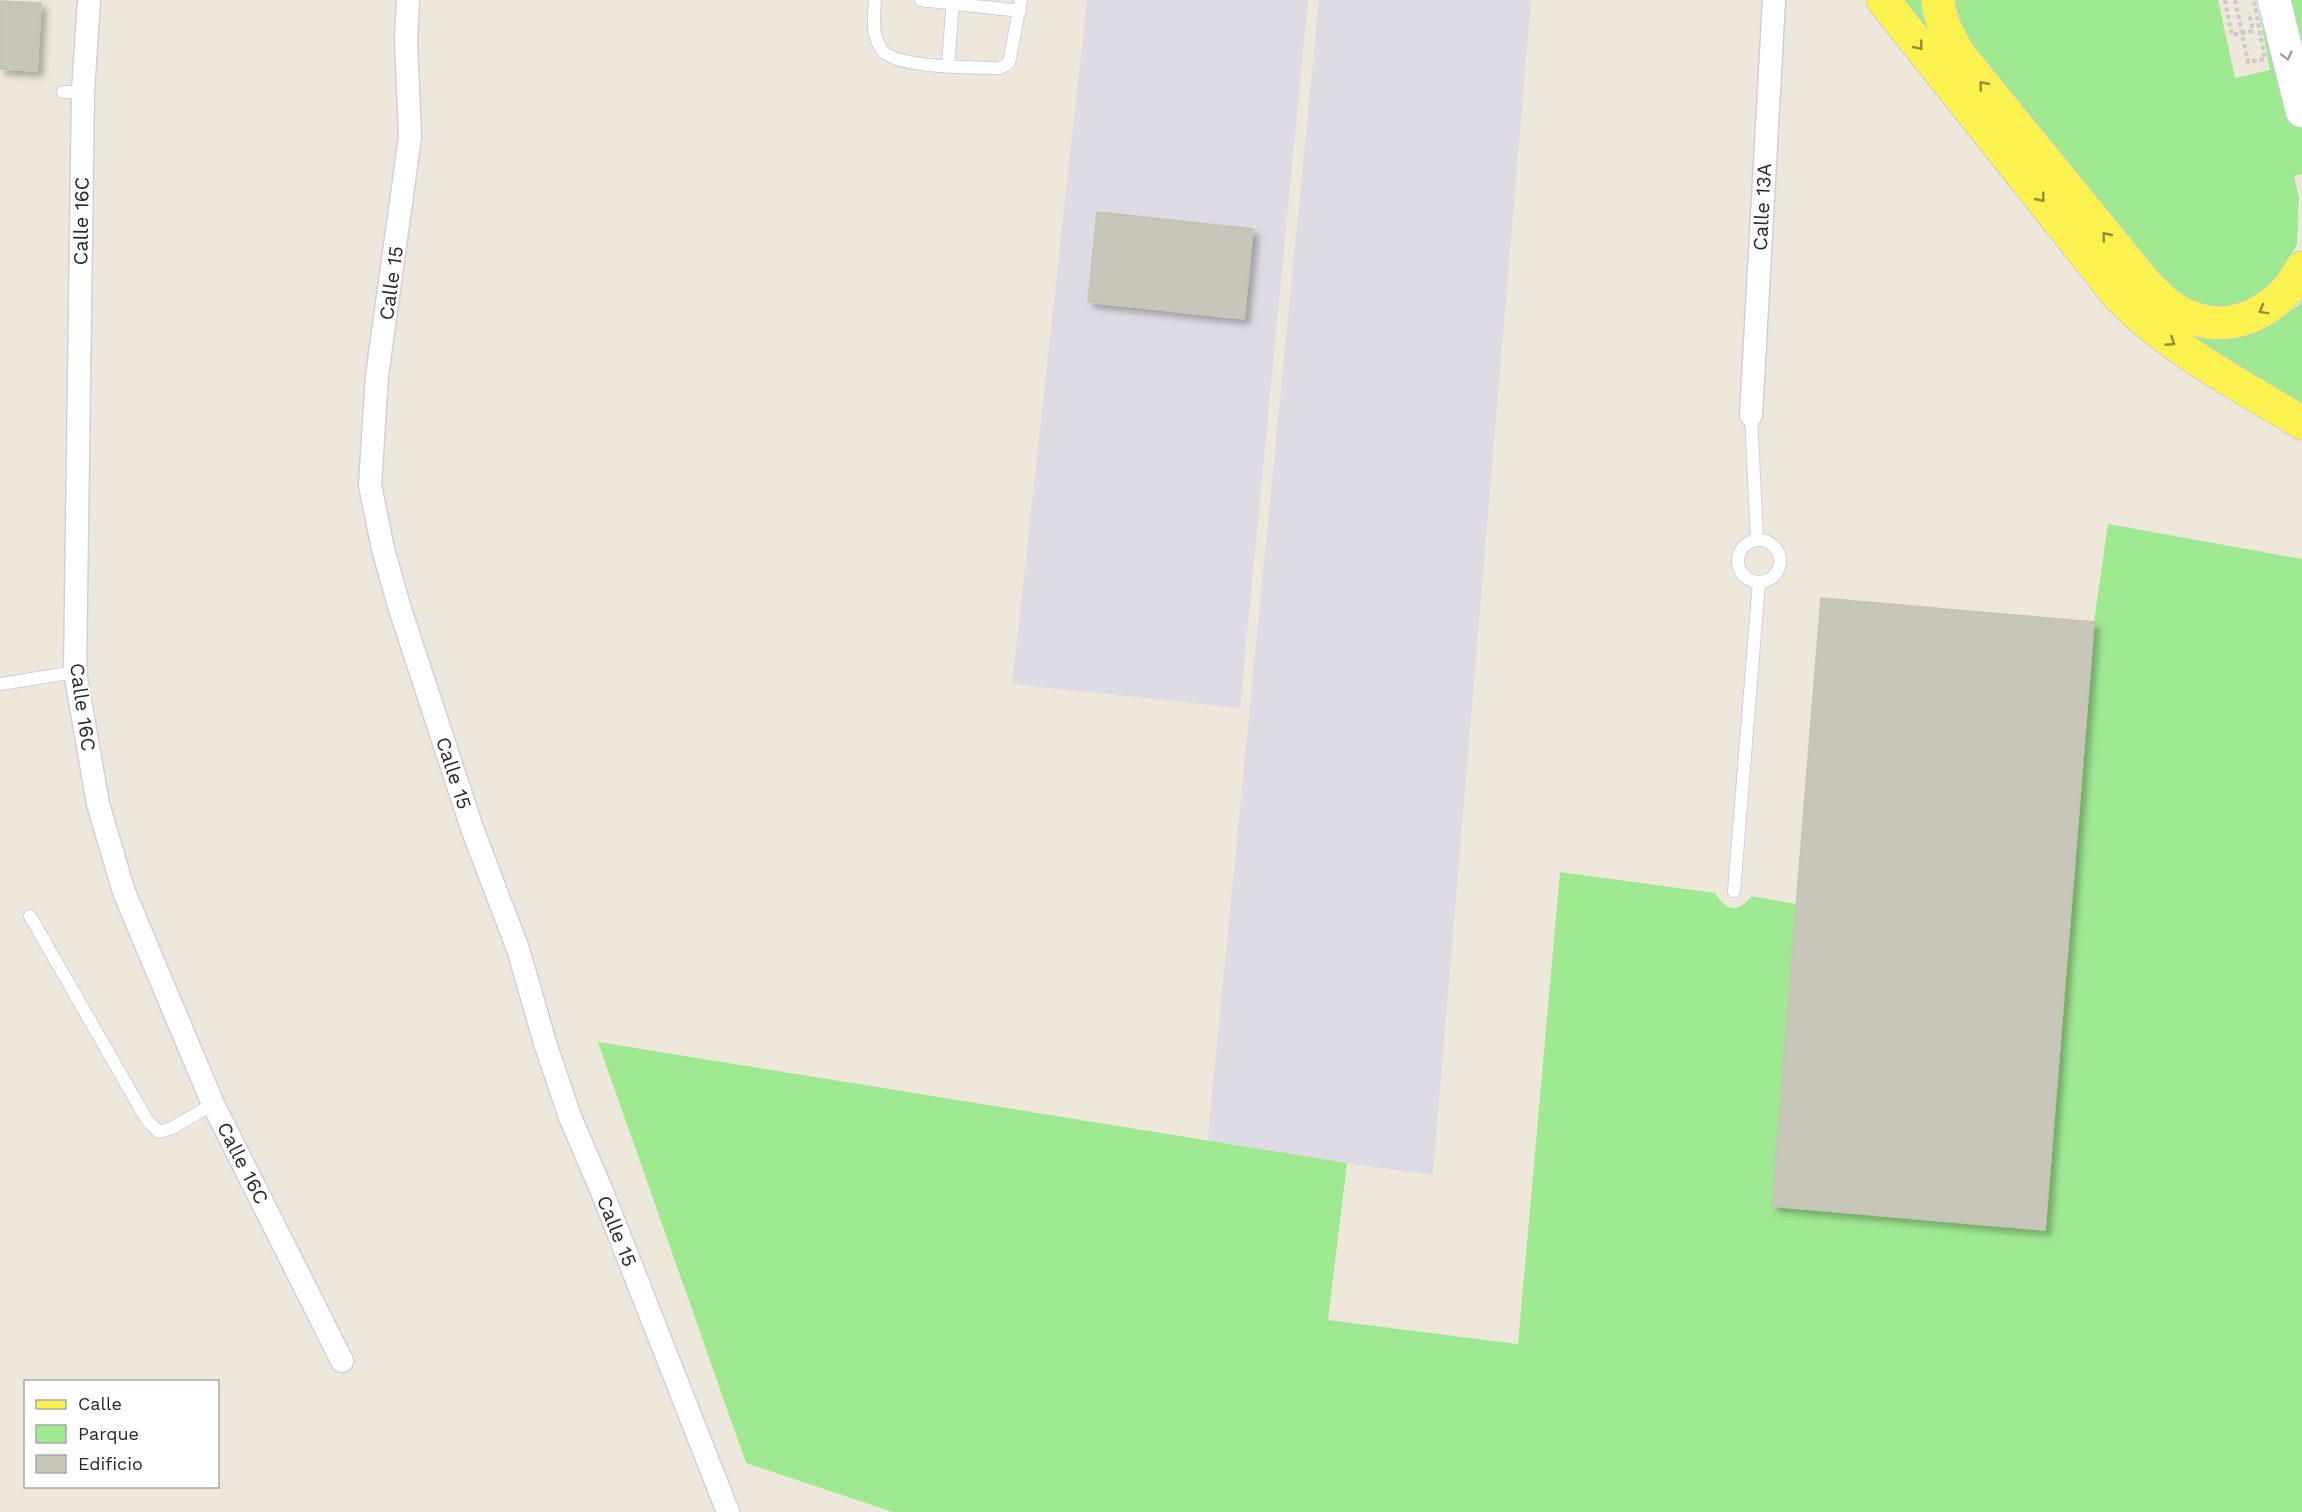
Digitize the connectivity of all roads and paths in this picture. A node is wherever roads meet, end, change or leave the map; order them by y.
1 (89, 0) edge
2 (408, 0) edge
3 (875, 0) edge
4 (921, 0) edge
5 (1774, 0) edge
6 (1883, 0) edge
7 (1938, 0) edge
8 (2225, 0) edge
9 (2235, 0) edge
10 (2253, 0) edge
11 (2274, 0) edge
12 (953, 2) edge
13 (1020, 5) edge
14 (2253, 31) dead end
15 (948, 65) junction
16 (2302, 111) edge
17 (2302, 268) edge
18 (1751, 415) joint
19 (2302, 423) edge
20 (1757, 539) junction
21 (1759, 582) junction
22 (75, 672) junction
23 (0, 684) edge
24 (1734, 891) dead end
25 (30, 916) dead end
26 (213, 1104) junction
27 (342, 1361) dead end
28 (728, 1512) edge

1 - 22 street, Calle 16C
2 - 28 street, Calle 15
3 - 15 lane
4 - 12 lane
5 - 18 street, Calle 13A
6 -> 19 main road
17 -> 7 main road
8 - 14 path
9 - 10 path, bridge
11 -> 16 main road
12 - 13 lane
12 - 15 lane
13 - 15 lane
18 - 20 lane
20 - 21 lane
20 - 21 lane
21 - 24 lane
22 - 23 lane
22 - 26 street, Calle 16C
25 - 26 lane
26 - 27 street, Calle 16C

